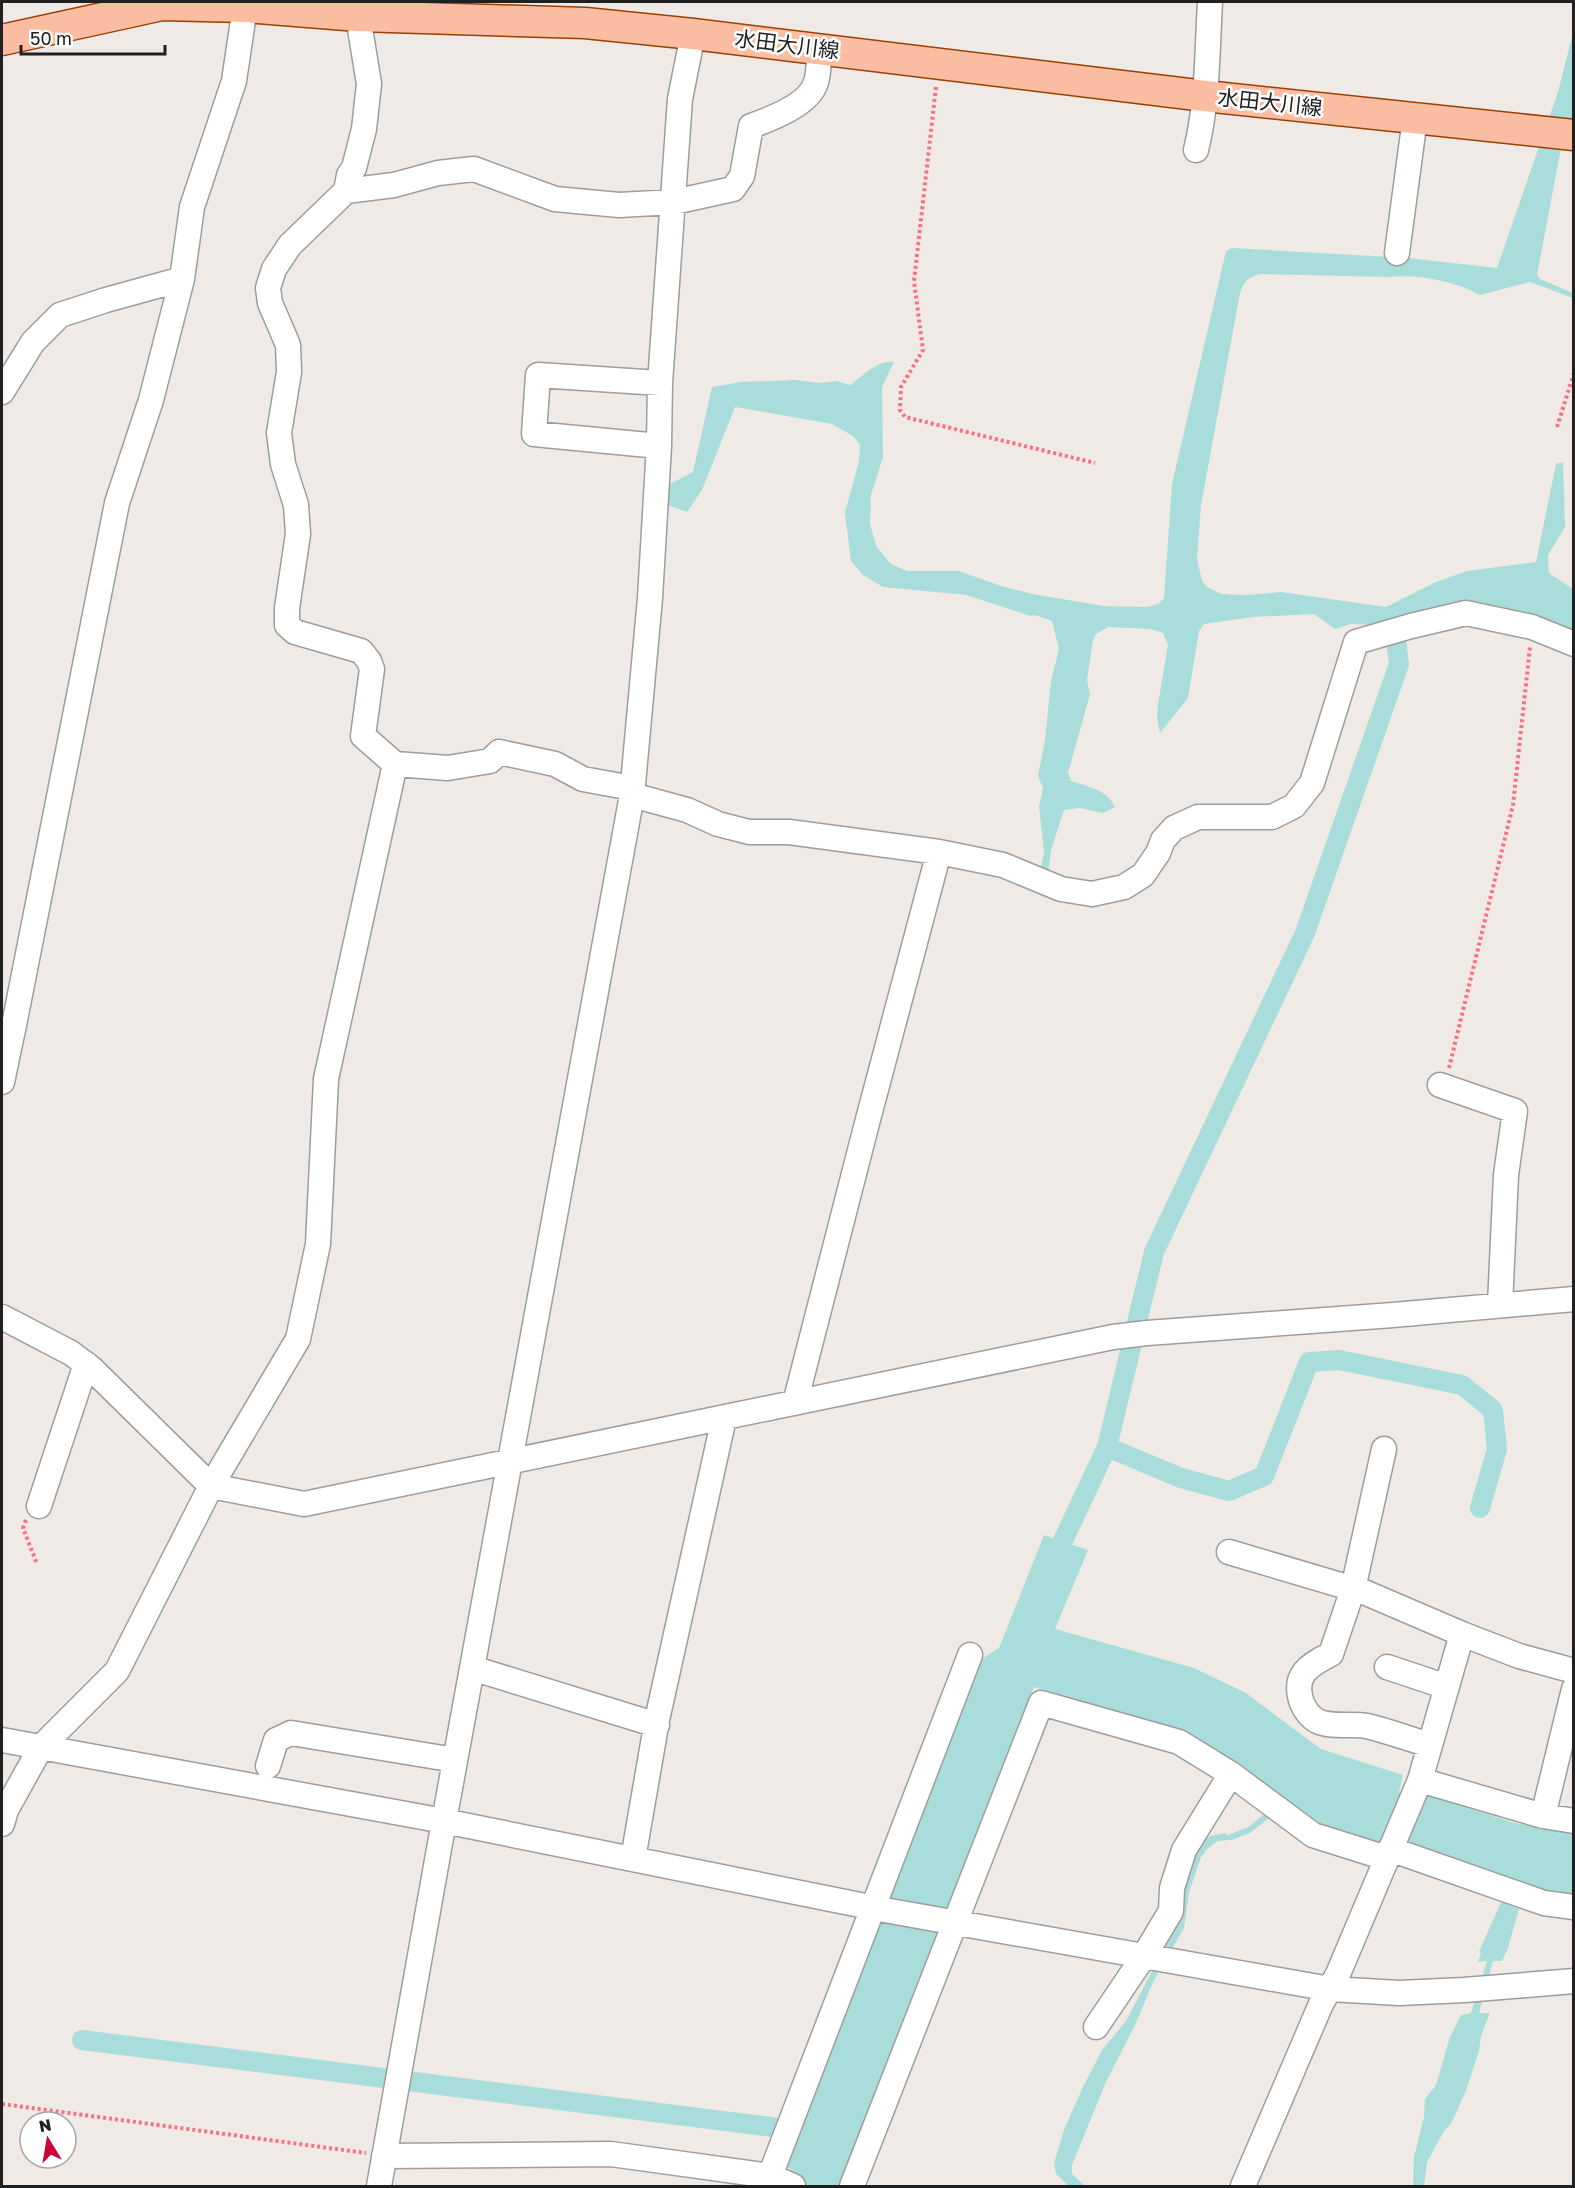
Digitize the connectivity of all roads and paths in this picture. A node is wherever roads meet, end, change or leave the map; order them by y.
1 (1210, 2) edge
2 (163, 3) edge
3 (245, 7) junction
4 (358, 16) junction
5 (693, 34) junction
6 (2, 40) edge
7 (819, 49) junction
8 (938, 64) junction
9 (1205, 96) junction
10 (1415, 118) junction
11 (1573, 135) edge
12 (1197, 150) dead end
13 (345, 191) junction
14 (674, 202) junction
15 (1397, 253) dead end
16 (182, 279) junction
17 (1574, 373) edge
18 (660, 383) junction
19 (2, 392) edge
20 (1557, 427) dead end
21 (659, 446) junction
22 (1095, 463) dead end
23 (1532, 627) junction
24 (1574, 644) edge
25 (395, 764) junction
26 (632, 791) junction
27 (939, 852) junction
28 (2, 1082) edge
29 (1442, 1086) joint
30 (1574, 1299) edge
31 (1500, 1305) junction
32 (2, 1317) edge
33 (86, 1364) junction
34 (795, 1403) junction
35 (724, 1418) junction
36 (1384, 1449) dead end
37 (510, 1462) junction
38 (211, 1486) junction
39 (39, 1506) dead end
40 (1229, 1552) dead end
41 (1353, 1589) junction
42 (1462, 1634) junction
43 (970, 1655) dead end
44 (1387, 1667) dead end
45 (472, 1668) junction
46 (1574, 1671) edge
47 (1447, 1687) junction
48 (1574, 1689) edge
49 (657, 1725) junction
50 (2, 1740) edge
51 (1430, 1745) junction
52 (41, 1747) junction
53 (455, 1760) junction
54 (268, 1767) dead end
55 (1231, 1774) junction
56 (1416, 1787) junction
57 (1543, 1816) junction
58 (444, 1821) junction
59 (1574, 1821) edge
60 (2, 1824) edge
61 (1390, 1849) junction
62 (633, 1859) junction
63 (1574, 1907) edge
64 (882, 1909) junction
65 (946, 1921) junction
66 (1144, 1956) junction
67 (1574, 1981) edge
68 (1330, 1989) junction
69 (1096, 2027) dead end
70 (2, 2104) edge
71 (384, 2156) junction
72 (783, 2182) edge
73 (379, 2187) edge
74 (852, 2187) edge
75 (1244, 2187) edge

1 - 9 street
2 - 3 main road, 水田大川線
2 - 6 main road, 水田大川線
3 - 4 main road, 水田大川線
3 - 16 street
4 - 5 main road, 水田大川線
4 - 13 street
5 - 7 main road, 水田大川線
5 - 14 street
7 - 8 main road, 水田大川線
7 - 14 street
8 - 9 main road, 水田大川線
8 - 22 path
9 - 10 main road, 水田大川線
9 - 12 street
10 - 11 main road, 水田大川線
10 - 15 street
13 - 14 street
13 - 25 street
14 - 18 street
16 - 19 street
16 - 28 street
17 - 20 path
18 - 21 street
18 - 21 street
21 - 26 street
23 - 24 street
23 - 27 street
23 - 29 path
25 - 26 street
25 - 38 street
26 - 27 street
26 - 37 street
27 - 34 street
29 - 31 street
30 - 31 street
31 - 34 street
32 - 33 street
33 - 38 street
33 - 39 street
34 - 35 street
35 - 37 street
35 - 49 street
36 - 41 street
37 - 38 street
37 - 45 street
38 - 52 street
40 - 41 street
41 - 42 street
41 - 51 street
42 - 46 street
42 - 47 street
43 - 64 street
44 - 47 street
45 - 49 street
45 - 53 street
47 - 51 street
48 - 57 street
49 - 62 street
50 - 52 street
51 - 56 street
52 - 58 street
52 - 60 street
53 - 54 street
53 - 58 street
55 - 61 street
55 - 65 street
55 - 66 street
56 - 57 street
56 - 61 street
57 - 59 street
58 - 62 street
58 - 71 street
61 - 63 street
61 - 68 street
62 - 64 street
64 - 65 street
64 - 72 street
65 - 66 street
65 - 74 street
66 - 68 street
66 - 69 street
67 - 68 street
68 - 75 street
70 - 71 path
71 - 72 street
71 - 73 street

